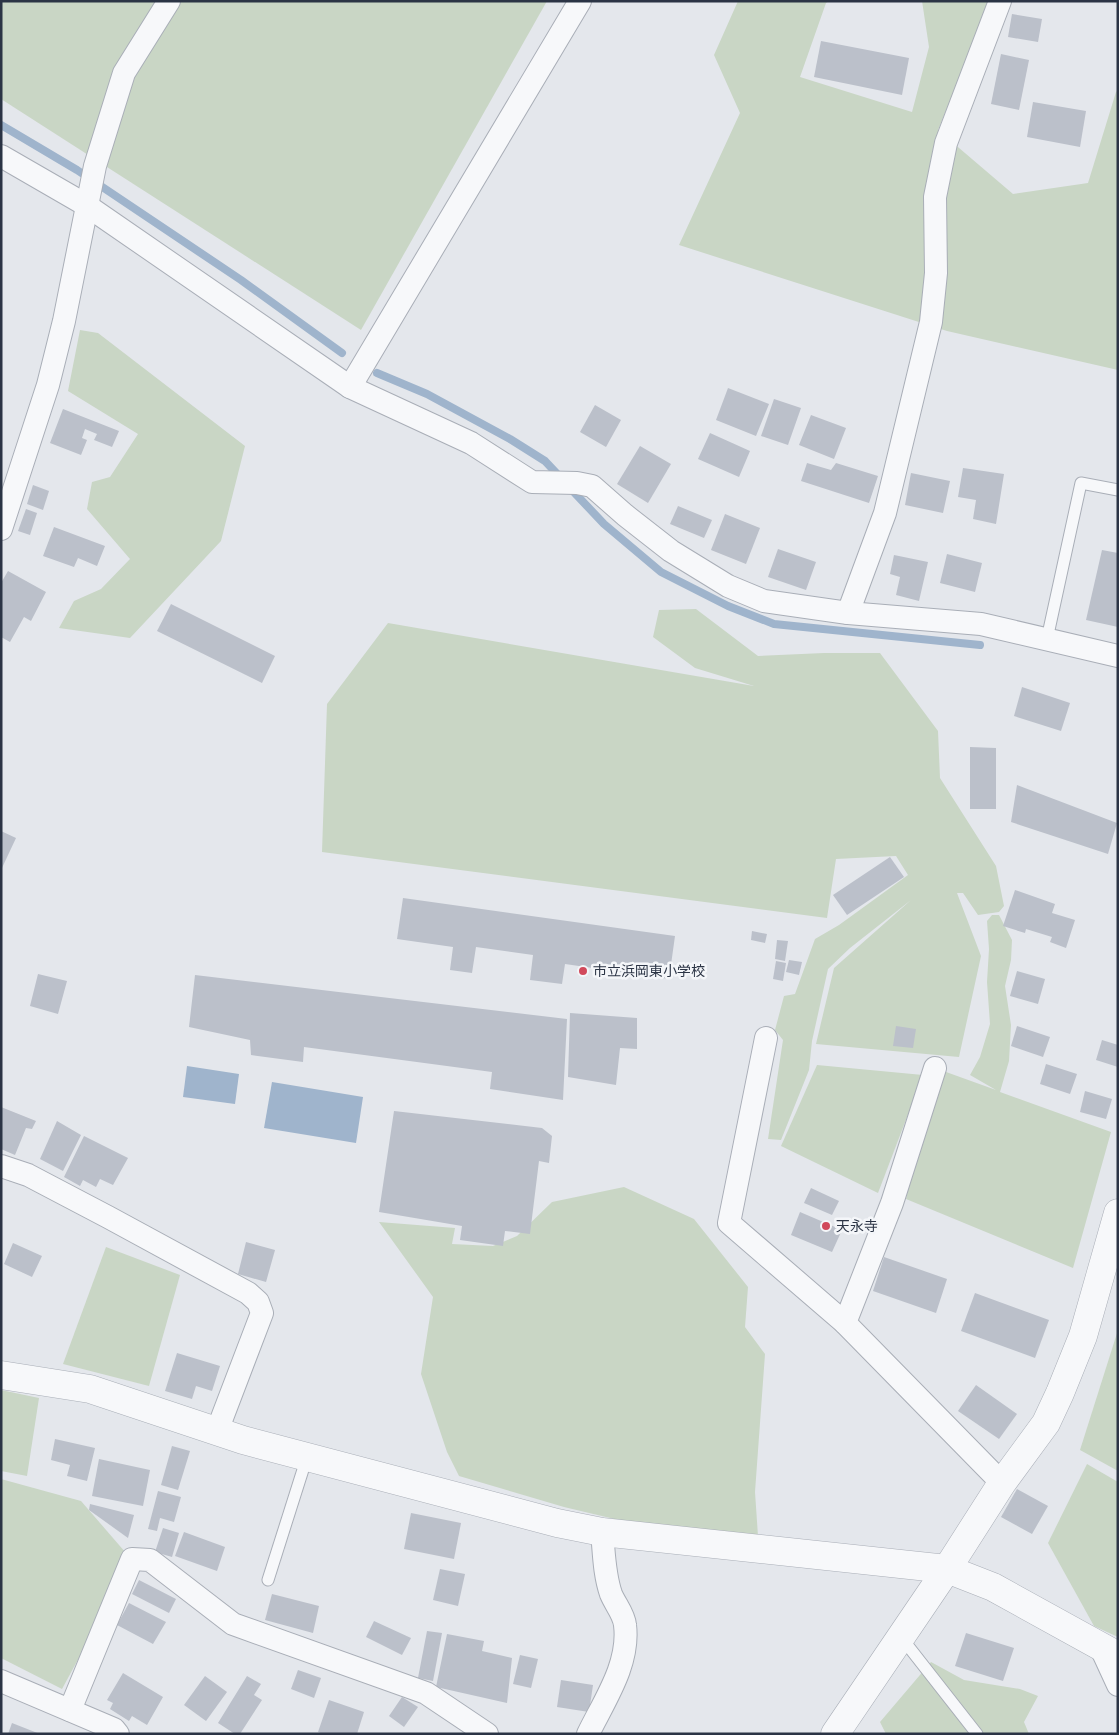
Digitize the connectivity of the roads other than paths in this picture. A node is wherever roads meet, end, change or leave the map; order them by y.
1 (169, 1) edge
2 (580, 1) edge
3 (1000, 1) edge
4 (1, 156) edge
5 (88, 197) junction
6 (350, 387) junction
7 (1118, 490) edge
8 (1, 529) edge
9 (848, 613) junction
10 (1047, 639) junction
11 (1118, 656) edge
12 (766, 1038) dead end
13 (934, 1068) dead end
14 (1, 1166) edge
15 (1118, 1213) edge
16 (845, 1323) junction
17 (1, 1374) edge
18 (217, 1431) junction
19 (307, 1456) junction
20 (1002, 1483) junction
21 (602, 1532) junction
22 (947, 1568) junction
23 (268, 1580) dead end
24 (901, 1637) junction
25 (1109, 1651) edge
26 (1118, 1685) edge
27 (3, 1686) edge
28 (70, 1710) junction
29 (118, 1734) edge
30 (487, 1734) edge
31 (588, 1734) edge
32 (834, 1734) edge
33 (977, 1734) edge

1 - 5 street
2 - 6 street
3 - 9 street
4 - 5 street
5 - 6 street
5 - 8 street
6 - 9 street
7 - 10 lane
9 - 10 street
10 - 11 street
12 - 16 street
13 - 16 street
14 - 18 street
15 - 20 street
16 - 20 street
17 - 18 street
18 - 19 street
19 - 21 street
19 - 23 lane
20 - 22 street
21 - 22 street
21 - 31 street
22 - 24 street
22 - 25 street
24 - 32 street
24 - 33 lane
25 - 26 street
27 - 28 street
28 - 29 street
28 - 30 street

